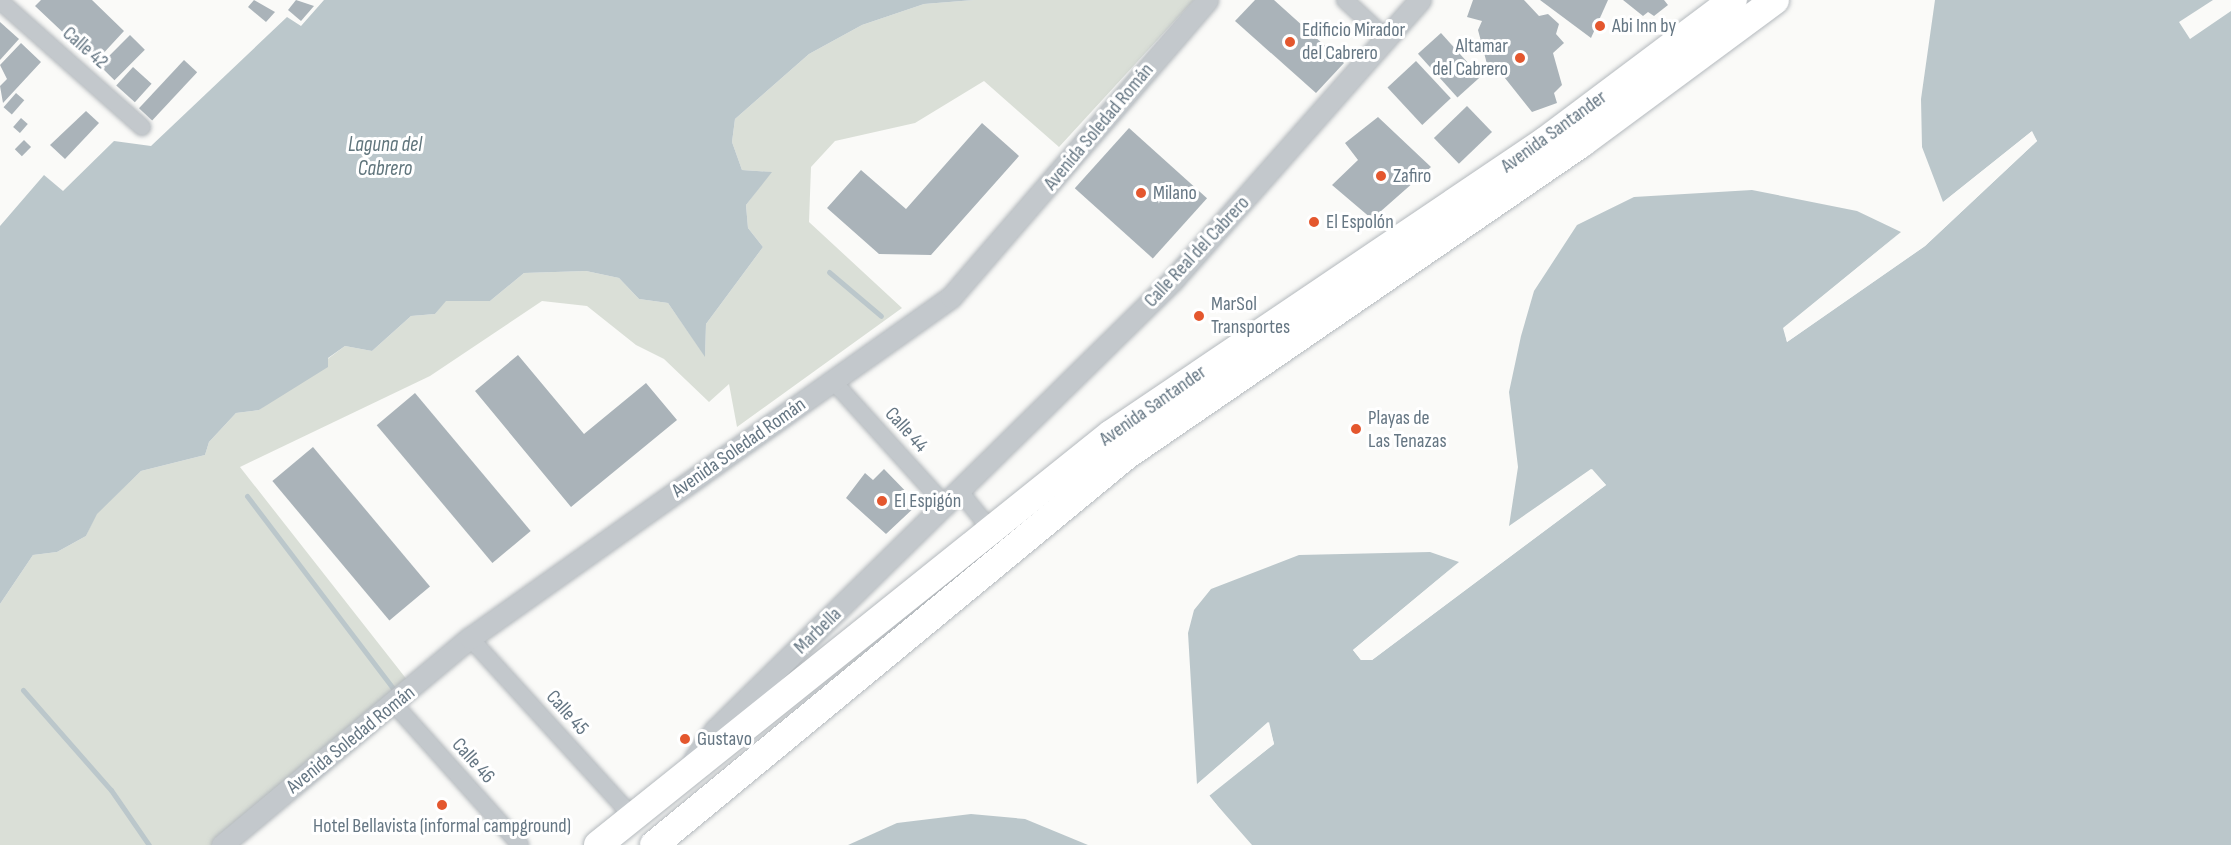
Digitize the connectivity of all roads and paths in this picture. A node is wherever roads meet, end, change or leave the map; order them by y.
1 (1207, 0) edge
2 (1345, 0) edge
3 (1420, 0) edge
4 (1733, 0) edge
5 (1775, 0) edge
6 (0, 2) edge
7 (1387, 39) junction
8 (142, 127) dead end
9 (833, 381) junction
10 (954, 500) junction
11 (990, 528) junction
12 (1008, 553) junction
13 (470, 638) junction
14 (395, 705) junction
15 (682, 776) junction
16 (633, 817) junction
17 (222, 845) edge
18 (520, 845) edge
19 (598, 845) edge
20 (654, 845) edge

1 - 9 street, Avenida Soledad Román
2 - 7 street
3 - 7 street, Calle Real del Cabrero
4 - 11 highway, Avenida Santander
5 - 12 highway, Avenida Santander
6 - 8 street, Calle 42
7 - 10 street, Calle Real del Cabrero
9 - 10 street, Calle 44
9 - 13 street, Avenida Soledad Román
10 - 11 street, Calle 44
10 - 15 street, Marbella
11 - 12 street, Calle 44
11 - 15 highway, Avenida Santander
12 - 20 highway, Avenida Santander
13 - 14 street, Avenida Soledad Román
13 - 16 street, Calle 45
14 - 17 street, Avenida Soledad Román
14 - 18 street, Calle 46
15 - 16 highway, Avenida Santander
16 - 19 highway, Avenida Santander

